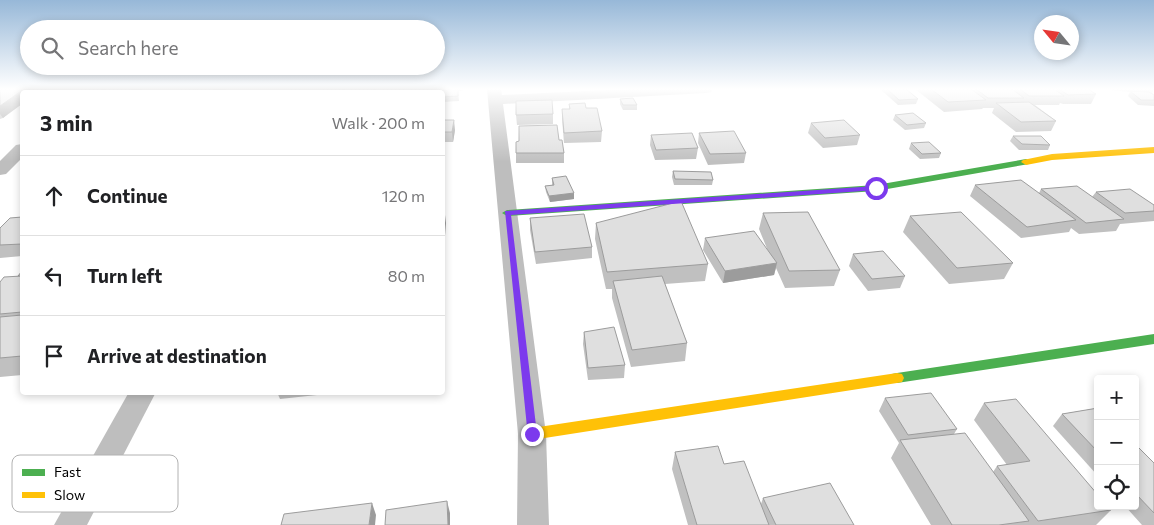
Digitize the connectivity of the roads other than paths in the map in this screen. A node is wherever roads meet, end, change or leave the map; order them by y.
1 (496, 114) edge
2 (1154, 150) edge
3 (20, 151) edge
4 (0, 170) edge
5 (507, 213) junction
6 (1154, 339) edge
7 (141, 395) edge
8 (532, 434) junction
9 (108, 455) edge
10 (77, 512) edge
11 (70, 525) edge
12 (533, 525) edge

1 - 5 street
2 - 5 street
3 - 4 street
5 - 8 street
6 - 8 street
7 - 9 street
8 - 12 street
10 - 11 street

